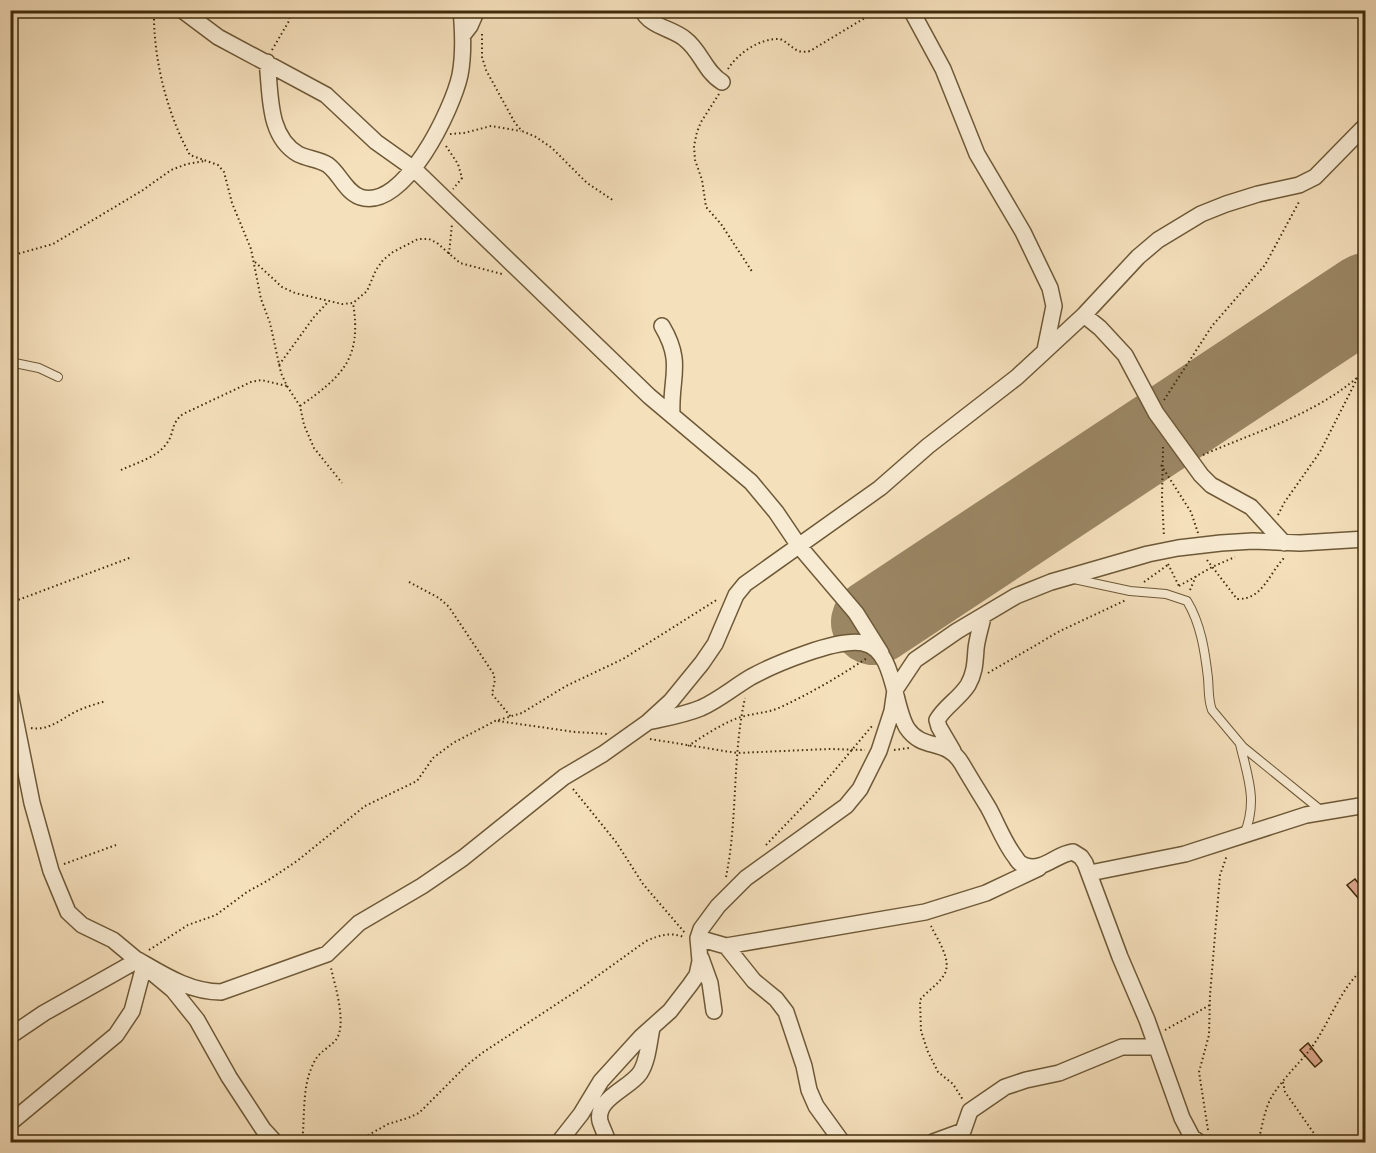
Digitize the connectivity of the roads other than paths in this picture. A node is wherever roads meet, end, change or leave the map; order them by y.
1 (182, 10) edge
2 (461, 10) edge
3 (642, 10) edge
4 (911, 10) edge
5 (475, 16) edge
6 (463, 35) junction
7 (267, 62) junction
8 (722, 82) road end
9 (1365, 125) edge
10 (414, 169) junction
11 (1084, 315) junction
12 (662, 327) dead end
13 (1045, 350) junction
14 (10, 362) edge
15 (58, 377) dead end
16 (672, 416) junction
17 (1279, 538) junction
18 (1365, 538) edge
19 (799, 546) junction
20 (1067, 578) junction
21 (983, 617) junction
22 (880, 652) junction
23 (895, 690) junction
24 (10, 693) edge
25 (648, 722) junction
26 (1240, 744) junction
27 (953, 751) junction
28 (1365, 805) edge
29 (1323, 812) junction
30 (1239, 838) junction
31 (1042, 866) junction
32 (1090, 873) junction
33 (698, 938) junction
34 (726, 946) junction
35 (700, 955) junction
36 (140, 961) junction
37 (714, 1011) dead end
38 (652, 1028) junction
39 (10, 1036) edge
40 (1154, 1042) junction
41 (10, 1123) edge
42 (1204, 1137) edge
43 (275, 1143) edge
44 (559, 1143) edge
45 (609, 1143) edge
46 (842, 1143) edge
47 (933, 1143) edge

1 - 7 street
2 - 6 street
3 - 8 street
4 - 13 street
5 - 6 street
6 - 10 street
7 - 10 street
7 - 10 street
9 - 11 street
10 - 16 street
11 - 13 street
11 - 17 street
12 - 16 street
13 - 19 street
14 - 15 lane
16 - 19 street
17 - 18 street
17 - 20 street
19 - 22 street
19 - 25 street
20 - 21 street
20 - 26 lane
21 - 23 street
21 - 27 street
22 - 23 street
22 - 25 street
23 - 27 street
23 - 33 street
24 - 36 street
25 - 36 street
26 - 29 lane
26 - 30 lane
27 - 31 street
28 - 29 street
29 - 30 street
30 - 32 street
31 - 32 street
31 - 34 street
32 - 40 street
33 - 34 street
33 - 35 street
34 - 46 street
35 - 37 street
35 - 38 street
36 - 39 street
36 - 41 street
36 - 43 street
38 - 44 street
38 - 45 street
40 - 42 street
40 - 47 street

